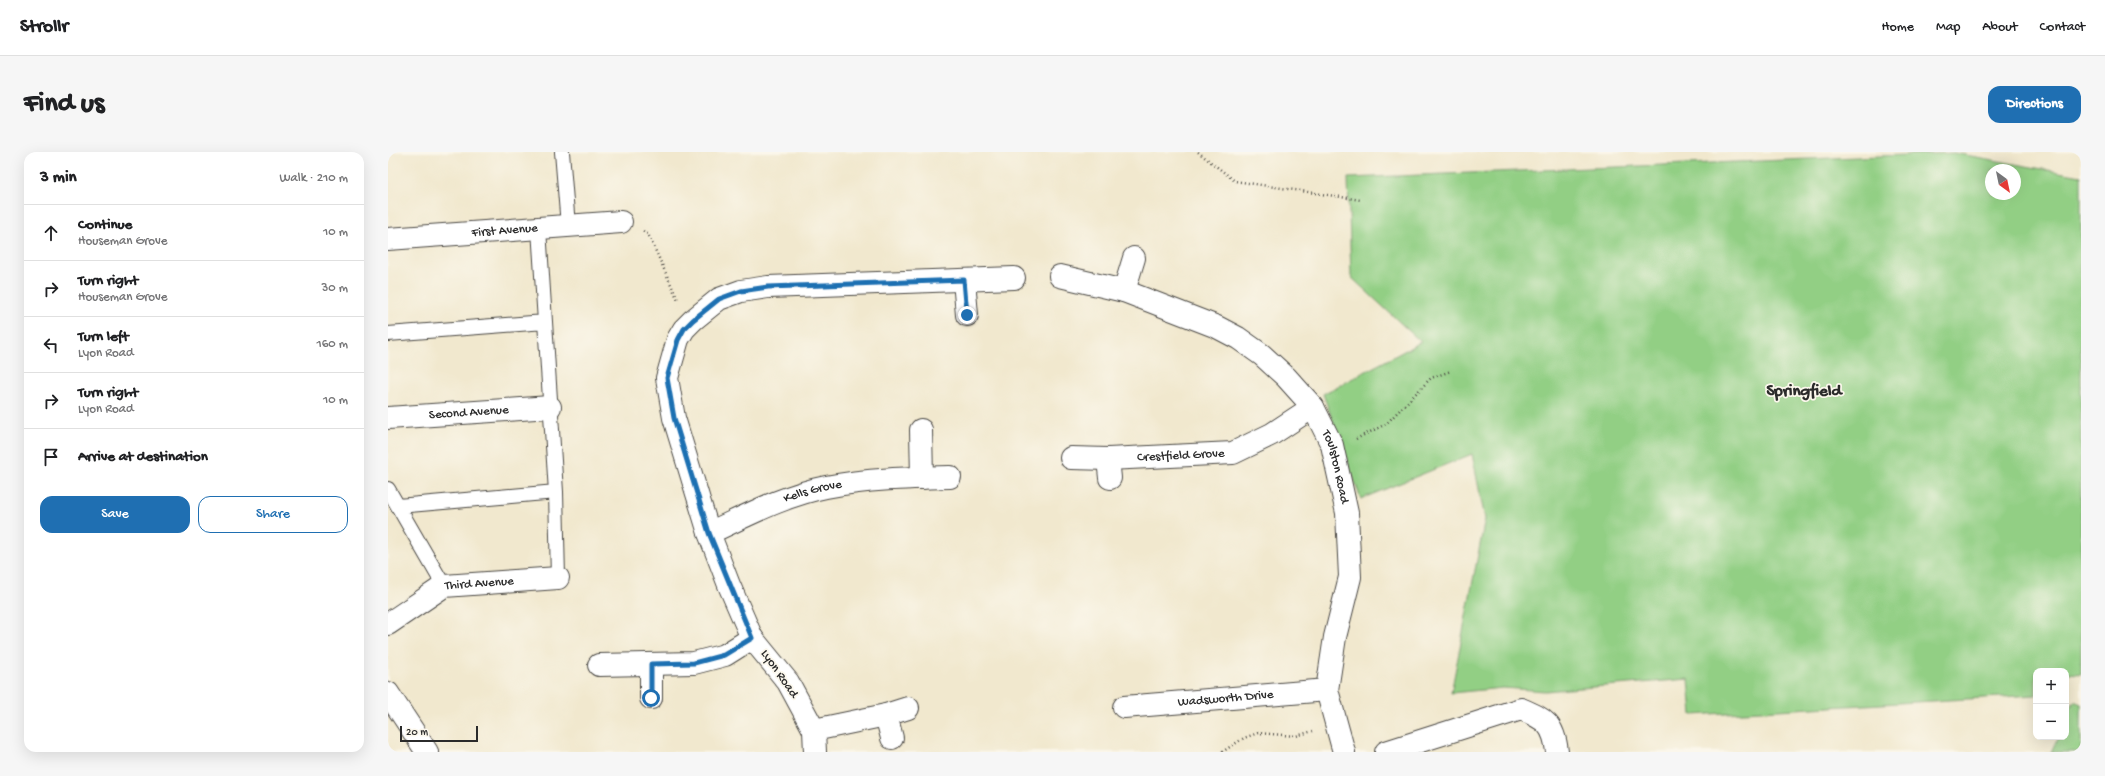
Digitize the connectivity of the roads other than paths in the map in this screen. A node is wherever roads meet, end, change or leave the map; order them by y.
1 (562, 152) edge
2 (621, 222) road end
3 (568, 226) junction
4 (539, 229) junction
5 (388, 240) edge
6 (1134, 258) dead end
7 (1060, 276) dead end
8 (1014, 278) dead end
9 (964, 280) junction
10 (1124, 291) junction
11 (967, 315) dead end
12 (545, 322) junction
13 (388, 334) edge
14 (550, 407) junction
15 (1312, 407) junction
16 (388, 418) edge
17 (921, 430) dead end
18 (1071, 458) dead end
19 (950, 477) dead end
20 (922, 478) junction
21 (388, 489) edge
22 (556, 492) junction
23 (398, 506) junction
24 (709, 533) junction
25 (558, 578) joint
26 (444, 586) junction
27 (388, 624) edge
28 (752, 638) junction
29 (651, 664) junction
30 (599, 666) dead end
31 (1327, 690) junction
32 (388, 693) edge
33 (651, 698) dead end
34 (1124, 707) dead end
35 (908, 708) dead end
36 (886, 715) junction
37 (814, 730) junction
38 (892, 738) dead end
39 (428, 752) edge
40 (815, 752) edge
41 (1344, 752) edge
42 (1386, 752) edge
43 (1558, 752) edge

1 - 3 lane
2 - 3 street, First Avenue
3 - 4 street, First Avenue
4 - 5 street, First Avenue
4 - 12 lane
6 - 10 street
7 - 10 street, Toulston Road
8 - 9 street, Lyon Road
9 - 11 street
9 - 24 street, Lyon Road
10 - 15 street, Toulston Road
12 - 13 lane
12 - 14 lane
14 - 16 street, Second Avenue
14 - 22 lane
15 - 18 street, Crestfield Grove
15 - 31 street, Toulston Road
17 - 20 street
19 - 20 street, Kells Grove
20 - 24 street, Kells Grove
21 - 23 lane
22 - 23 lane
22 - 25 lane
23 - 26 lane
24 - 28 street, Lyon Road
25 - 26 street, Third Avenue
26 - 27 street, Third Avenue
28 - 29 street
28 - 37 street, Lyon Road
29 - 30 street
29 - 33 street
31 - 34 street, Wadsworth Drive
31 - 41 street, Toulston Road
32 - 39 street
35 - 36 street
36 - 37 street
36 - 38 street
37 - 40 street, Lyon Road
42 - 43 street

